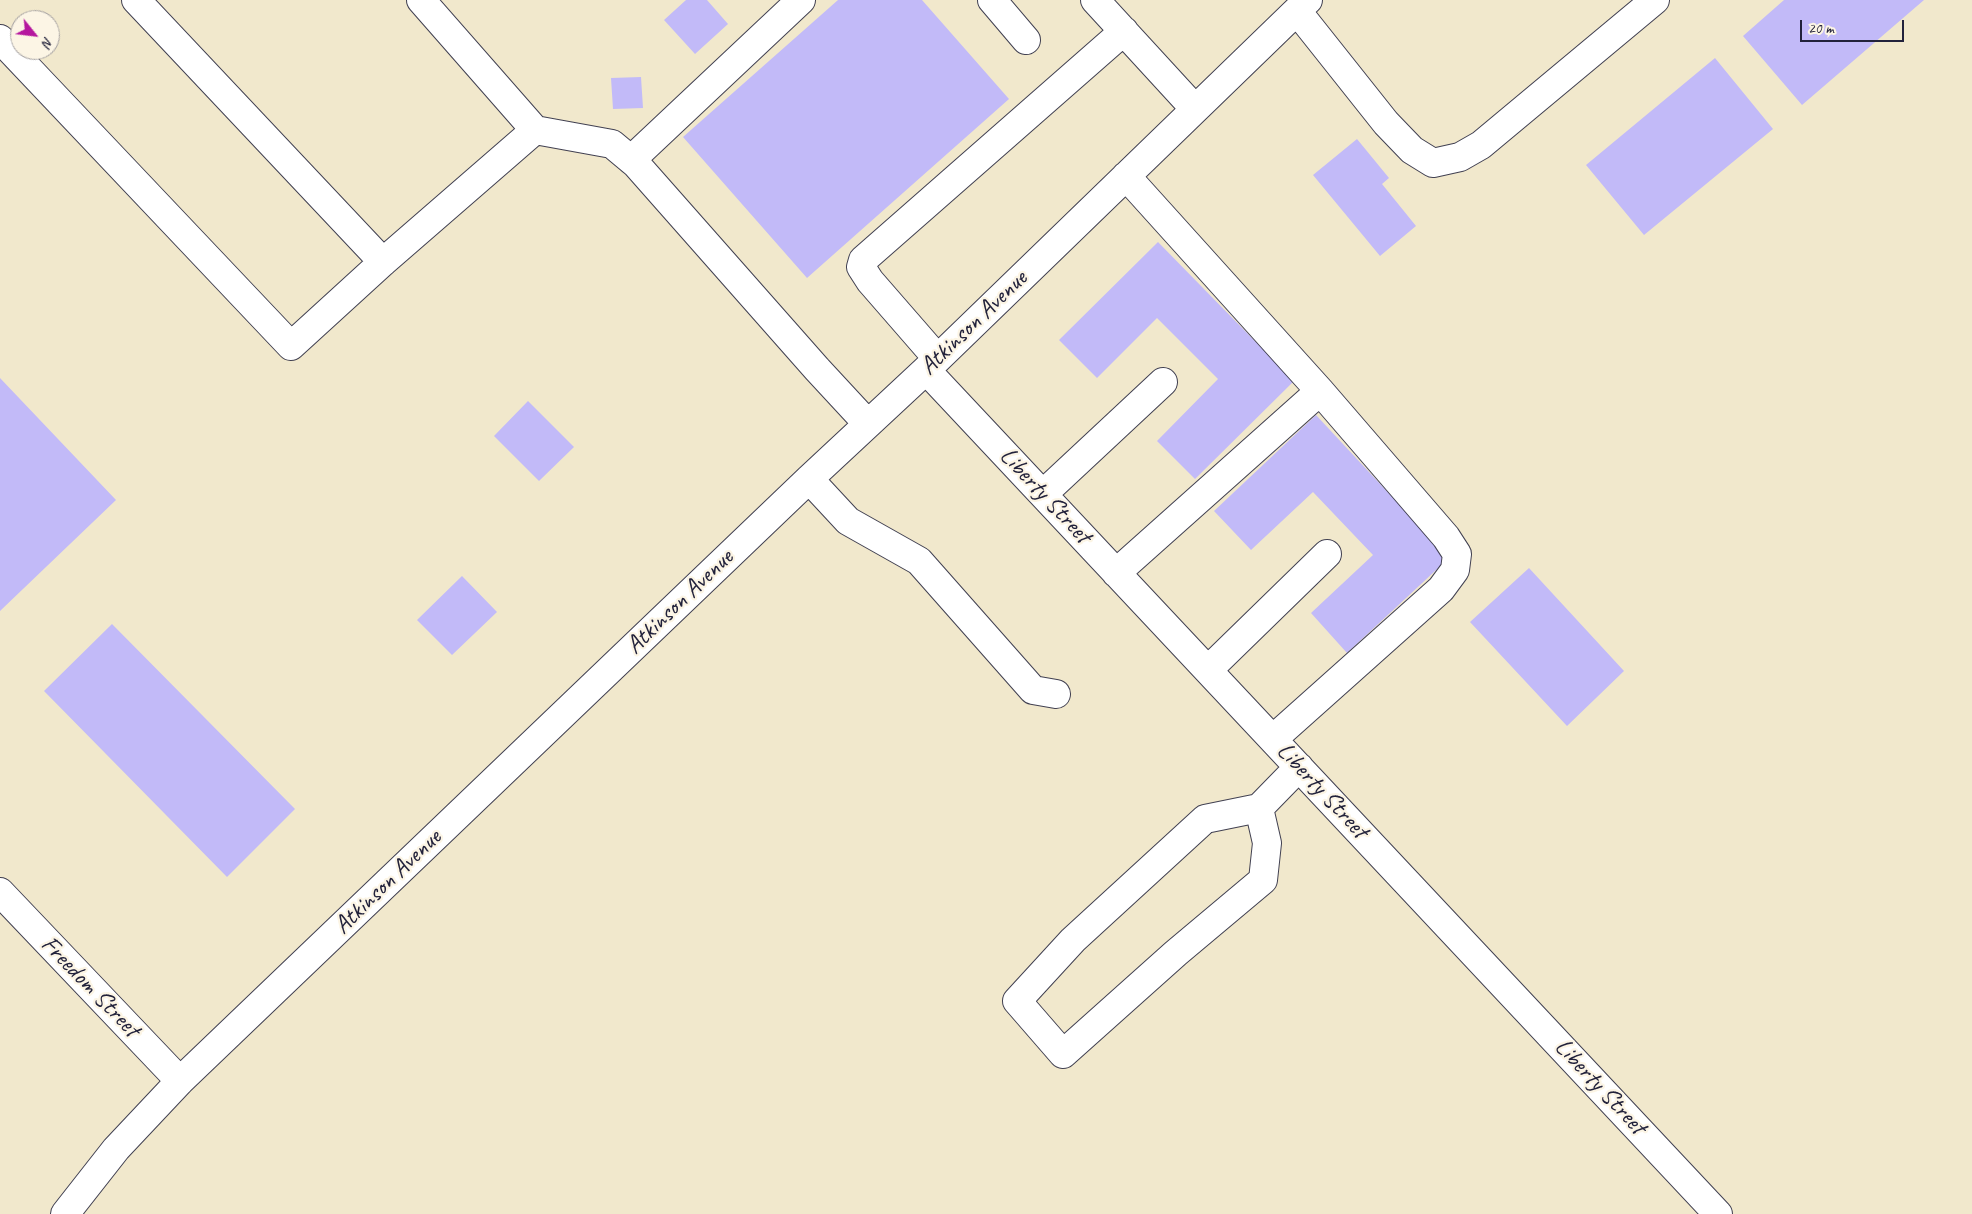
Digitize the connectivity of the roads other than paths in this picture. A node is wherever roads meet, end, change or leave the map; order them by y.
1 (136, 0) edge
2 (421, 0) edge
3 (801, 0) edge
4 (992, 0) edge
5 (1095, 0) edge
6 (1655, 0) edge
7 (1302, 5) edge
8 (1124, 31) junction
9 (0, 39) edge
10 (1026, 40) dead end
11 (1195, 109) junction
12 (535, 130) junction
13 (631, 160) junction
14 (1126, 176) junction
15 (383, 262) junction
16 (932, 364) junction
17 (1163, 382) dead end
18 (1320, 391) junction
19 (867, 423) junction
20 (809, 479) junction
21 (1043, 494) junction
22 (1327, 554) dead end
23 (1116, 573) junction
24 (1208, 670) junction
25 (1056, 694) dead end
26 (1274, 739) junction
27 (1299, 767) junction
28 (1259, 808) junction
29 (0, 892) edge
30 (180, 1081) junction
31 (65, 1214) edge
32 (1718, 1214) edge

1 - 15 street
2 - 12 street
3 - 13 street
4 - 10 street
5 - 8 street
6 - 7 street
7 - 11 street, Atkinson Avenue
8 - 11 street
8 - 16 street, Liberty Street
9 - 15 street
11 - 14 street, Atkinson Avenue
12 - 13 street
12 - 15 street
13 - 19 street
14 - 16 street, Atkinson Avenue
14 - 18 street
16 - 19 street, Atkinson Avenue
16 - 21 street, Liberty Street
17 - 21 street
18 - 23 street
18 - 26 street
19 - 20 street, Atkinson Avenue
20 - 25 street
20 - 30 street, Atkinson Avenue
21 - 23 street, Liberty Street
22 - 24 street
23 - 24 street, Liberty Street
24 - 26 street, Liberty Street
26 - 27 street, Liberty Street
27 - 28 street
27 - 32 street, Liberty Street
28 - 28 street
29 - 30 street, Freedom Street
30 - 31 street, Atkinson Avenue

